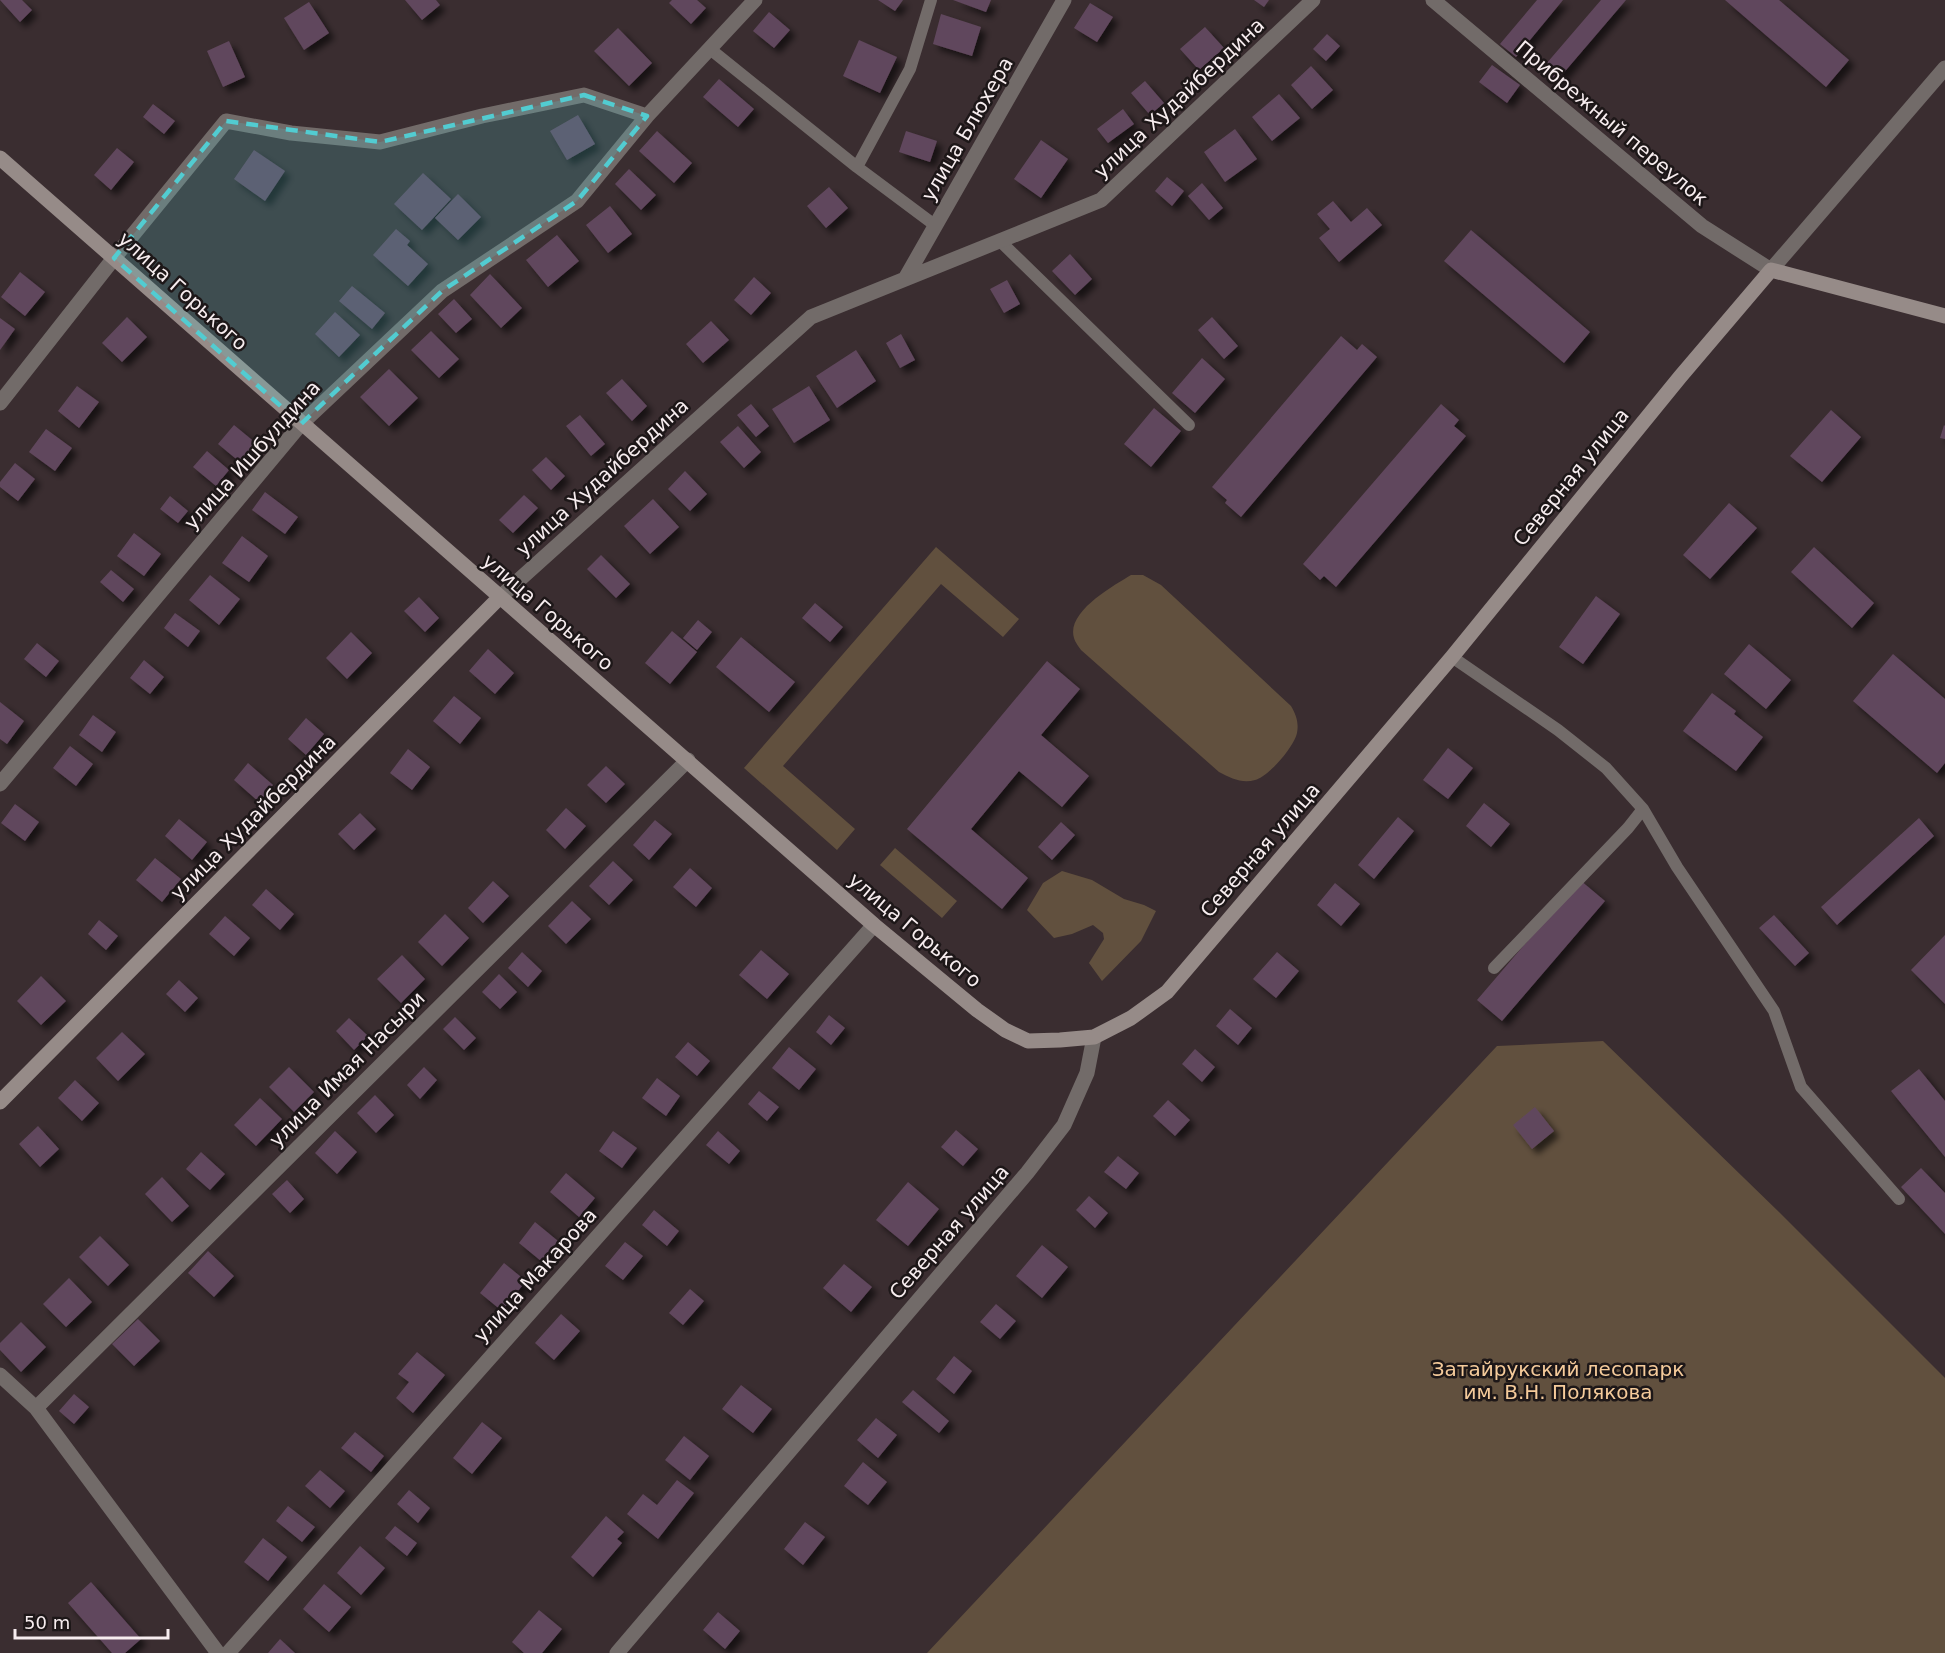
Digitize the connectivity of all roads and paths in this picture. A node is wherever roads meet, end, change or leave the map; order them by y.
1 (754, 0) edge
2 (931, 0) edge
3 (1064, 0) edge
4 (1313, 0) edge
5 (1433, 0) edge
6 (710, 49) junction
7 (1945, 68) edge
8 (647, 116) junction
9 (0, 158) edge
10 (857, 167) junction
11 (936, 226) junction
12 (1000, 240) junction
13 (114, 258) junction
14 (1771, 270) junction
15 (905, 279) junction
16 (1945, 316) edge
17 (0, 403) edge
18 (301, 424) junction
19 (1189, 424) dead end
20 (500, 598) junction
21 (1452, 657) junction
22 (688, 760) junction
23 (0, 784) edge
24 (1643, 809) junction
25 (874, 925) junction
26 (1494, 968) dead end
27 (1094, 1037) junction
28 (0, 1102) edge
29 (1899, 1199) dead end
30 (0, 1375) edge
31 (36, 1407) junction
32 (218, 1653) edge
33 (228, 1653) edge
34 (617, 1653) edge

1 - 6 street, улица Ишбулдина
2 - 10 lane
3 - 11 street, улица Блюхера
4 - 12 street, улица Худайбердина
5 - 14 street, Прибрежный переулок
6 - 8 street, улица Ишбулдина
6 - 10 lane
7 - 14 street, Северная улица
8 - 13 street
8 - 18 street, улица Ишбулдина
9 - 13 main road, улица Горького
10 - 11 lane
11 - 15 street, улица Блюхера
12 - 15 street, улица Худайбердина
12 - 19 lane
13 - 17 street
13 - 18 main road, улица Горького
14 - 16 main road
14 - 21 main road, Северная улица
15 - 20 street, улица Худайбердина
18 - 20 main road, улица Горького
18 - 23 street, улица Ишбулдина
20 - 22 main road, улица Горького
20 - 28 main road, улица Худайбердина
21 - 24 lane
21 - 27 main road, Северная улица
22 - 25 main road, улица Горького
22 - 31 street, улица Имая Насыри
24 - 26 lane
24 - 29 lane
25 - 27 main road, улица Горького
25 - 33 street, улица Макарова
27 - 34 street, Северная улица
30 - 31 street
31 - 32 street

